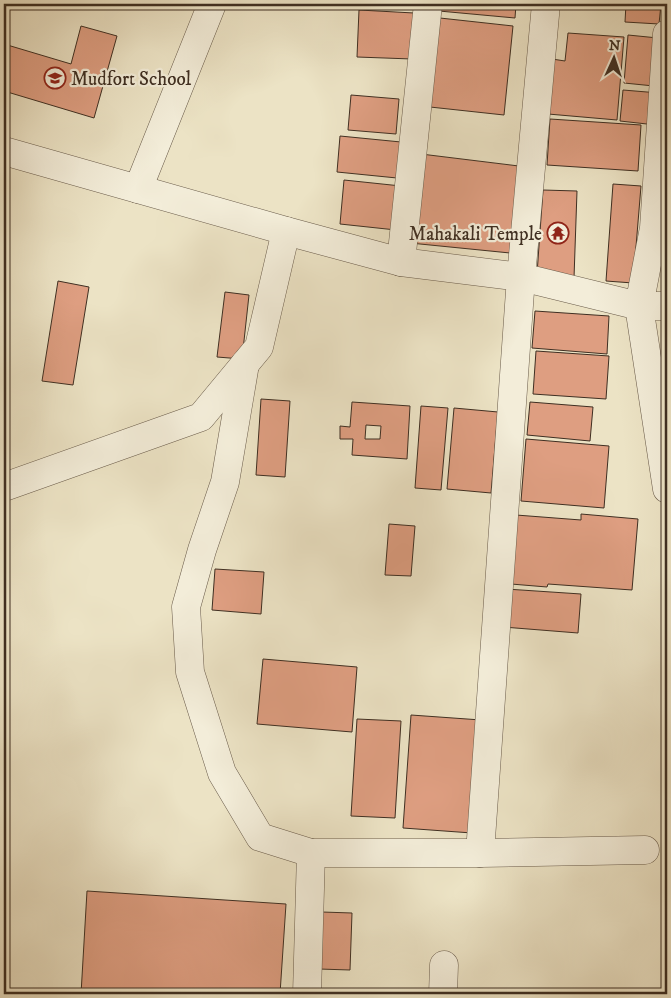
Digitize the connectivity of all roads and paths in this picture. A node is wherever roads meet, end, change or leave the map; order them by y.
1 (212, 4) edge
2 (428, 4) edge
3 (546, 4) edge
4 (667, 34) edge
5 (4, 151) edge
6 (138, 189) junction
7 (286, 231) junction
8 (401, 262) junction
9 (521, 277) junction
10 (639, 306) junction
11 (667, 306) edge
12 (245, 364) junction
13 (4, 486) edge
14 (667, 489) edge
15 (645, 850) dead end
16 (311, 853) junction
17 (480, 853) junction
18 (444, 965) dead end
19 (307, 994) edge
20 (444, 994) edge

1 - 6 street
2 - 8 street
3 - 9 street
4 - 10 street
5 - 6 street
6 - 7 street
7 - 8 street
7 - 12 street
8 - 9 street
9 - 10 street
9 - 17 street
10 - 11 street
10 - 14 street
12 - 13 street
12 - 16 street
15 - 17 street
16 - 17 street
16 - 19 street
18 - 20 street

